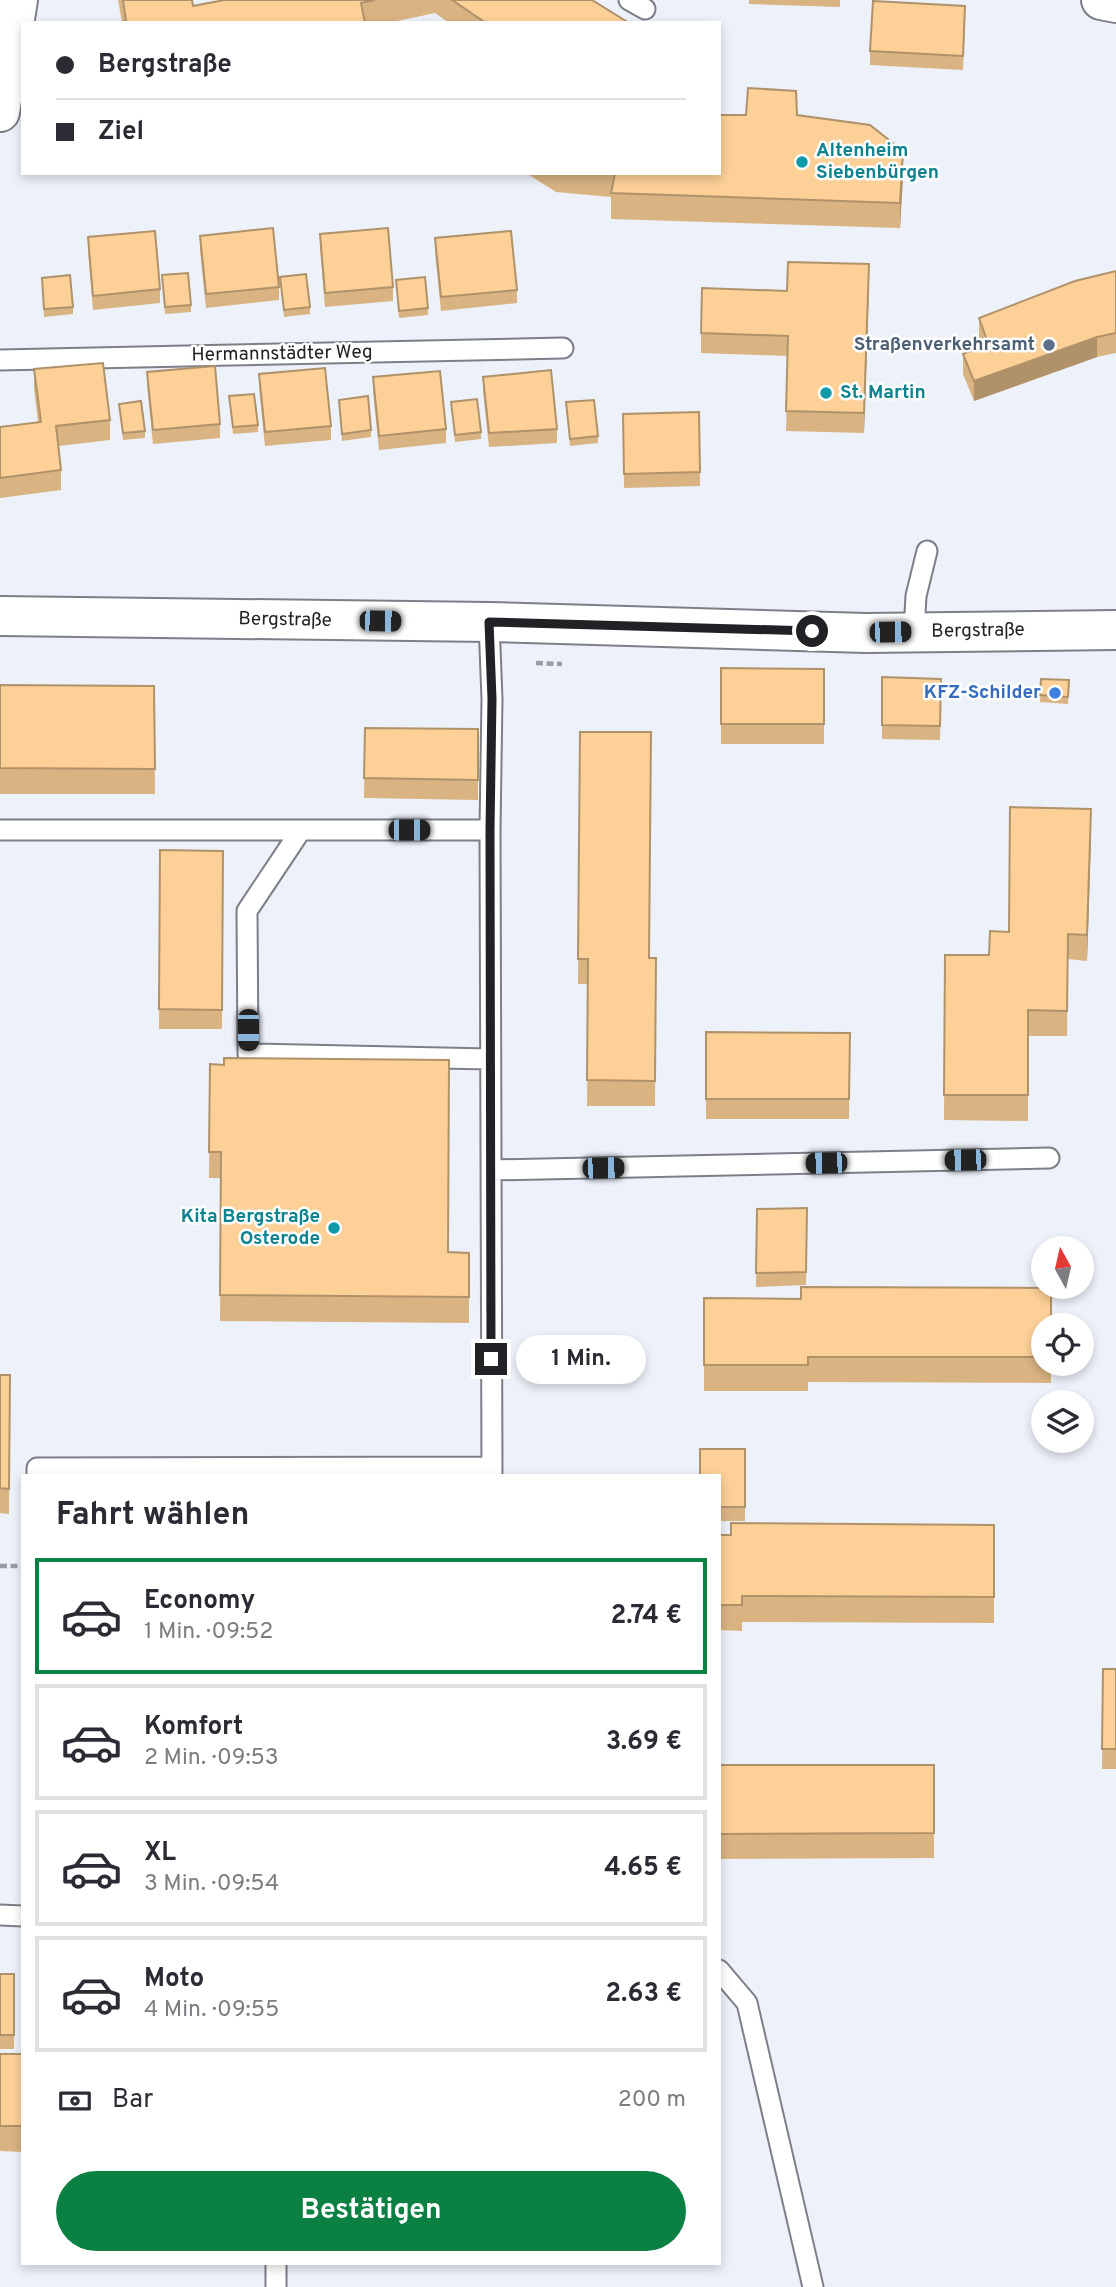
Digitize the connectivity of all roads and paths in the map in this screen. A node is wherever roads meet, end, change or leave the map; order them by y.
1 (18, 0) edge
2 (1101, 0) edge
3 (1116, 3) edge
4 (0, 112) edge
5 (563, 348) dead end
6 (0, 360) edge
7 (927, 551) dead end
8 (0, 616) edge
9 (489, 622) junction
10 (1116, 630) edge
11 (914, 632) junction
12 (0, 830) edge
13 (301, 830) junction
14 (490, 830) junction
15 (490, 1059) junction
16 (1049, 1158) dead end
17 (491, 1170) junction
18 (492, 1471) edge
19 (37, 1474) edge
20 (0, 1566) edge
21 (21, 1566) edge
22 (0, 1915) edge
23 (21, 1916) edge
24 (721, 1972) edge
25 (276, 2265) edge
26 (276, 2287) edge
27 (813, 2287) edge

1 - 4 street
2 - 3 street
5 - 6 lane, Hermannstädter Weg
7 - 11 lane
8 - 9 street, Bergstraße
9 - 11 street, Bergstraße
9 - 14 lane
10 - 11 street, Bergstraße
12 - 13 lane
13 - 14 lane
13 - 15 lane
14 - 15 lane
15 - 17 lane
16 - 17 lane
17 - 18 lane
18 - 19 lane
20 - 21 path
22 - 23 lane
24 - 27 lane
25 - 26 lane

